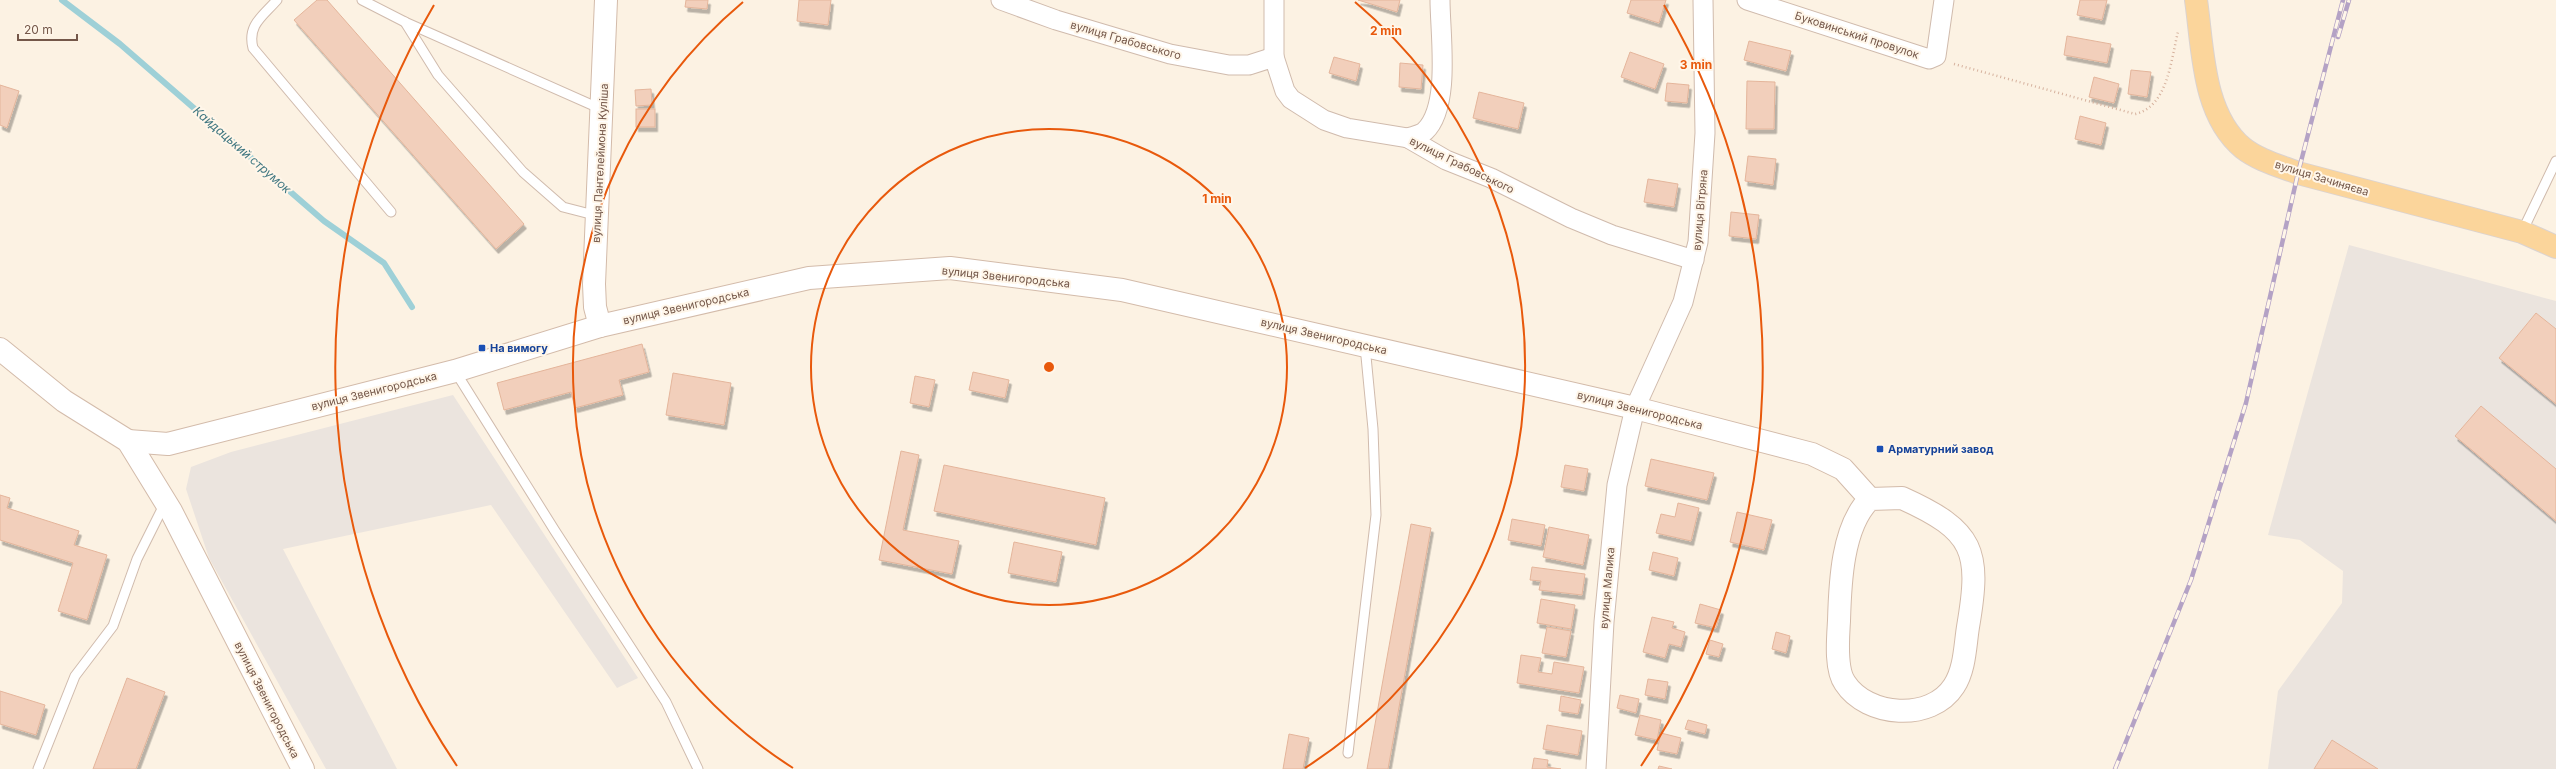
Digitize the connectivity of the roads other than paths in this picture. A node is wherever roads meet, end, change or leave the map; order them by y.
1 (277, 0) edge
2 (362, 0) edge
3 (606, 0) edge
4 (1001, 0) edge
5 (1274, 0) edge
6 (1440, 0) edge
7 (1703, 0) edge
8 (1746, 0) edge
9 (1944, 0) edge
10 (2196, 0) edge
11 (405, 22) junction
12 (1274, 58) junction
13 (602, 110) junction
14 (1408, 138) junction
15 (2556, 161) edge
16 (390, 212) dead end
17 (598, 216) junction
18 (2522, 232) junction
19 (2556, 247) edge
20 (1694, 260) junction
21 (600, 326) junction
22 (1365, 346) junction
23 (0, 349) edge
24 (455, 371) junction
25 (1635, 408) junction
26 (128, 441) junction
27 (1870, 498) junction
28 (165, 502) junction
29 (1348, 753) dead end
30 (38, 769) edge
31 (303, 769) edge
32 (698, 769) edge
33 (1596, 769) edge

1 - 16 lane
2 - 11 lane
3 - 13 street, вулиця Пантелеймона Куліша
4 - 12 street, вулиця Грабовського
5 - 12 street
6 - 14 street
7 - 20 street, вулиця Вітряна
8 - 9 street, Буковинський провулок
10 - 18 main road, вулиця Зачиняєва
11 - 13 lane
11 - 17 lane
12 - 14 street, вулиця Грабовського
13 - 17 street, вулиця Пантелеймона Куліша
14 - 20 street, вулиця Грабовського
15 - 18 lane
17 - 21 street, вулиця Пантелеймона Куліша
18 - 19 main road, вулиця Зачиняєва
20 - 25 street, вулиця Вітряна
21 - 22 street, вулиця Звенигородська
21 - 24 street, вулиця Звенигородська
22 - 25 street, вулиця Звенигородська
22 - 29 lane
23 - 26 street, вулиця Звенигородська
24 - 26 street, вулиця Звенигородська
24 - 32 lane
25 - 27 street, вулиця Звенигородська
25 - 33 street, вулиця Малика
26 - 28 street, вулиця Звенигородська
27 - 27 street
28 - 30 lane
28 - 31 street, вулиця Звенигородська

